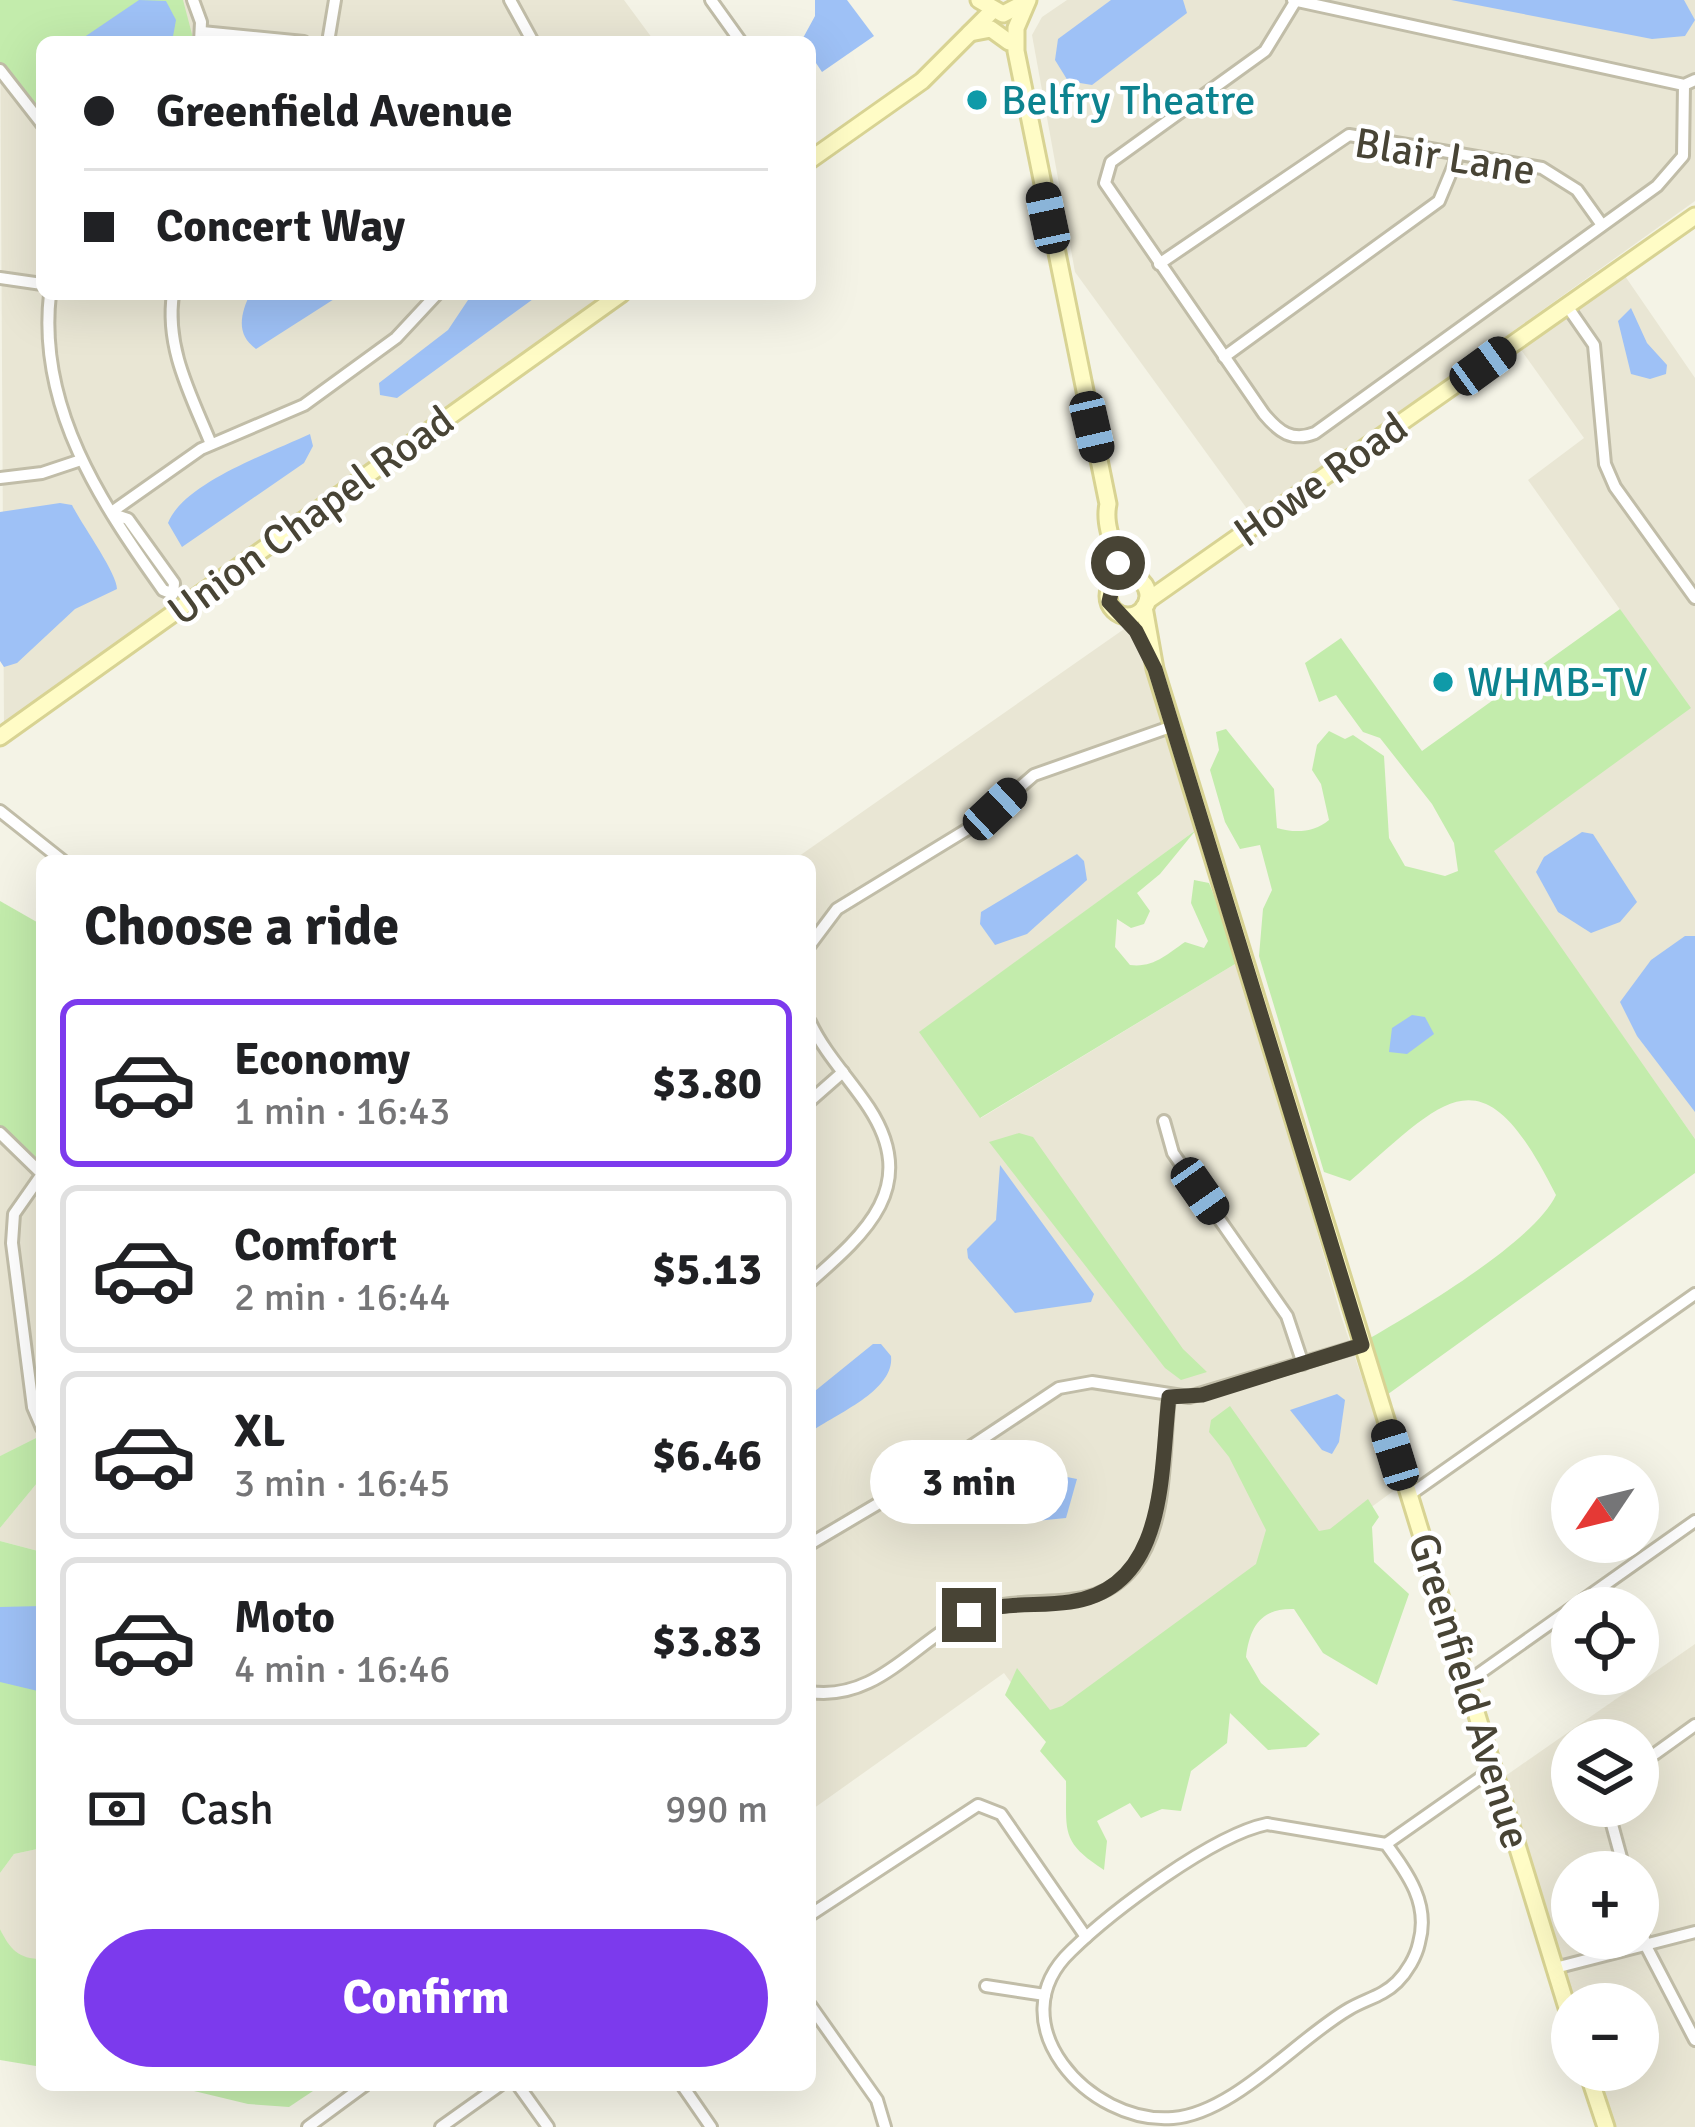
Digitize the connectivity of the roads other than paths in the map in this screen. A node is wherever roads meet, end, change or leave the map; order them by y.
1 (194, 0) edge
2 (335, 0) edge
3 (510, 0) edge
4 (711, 0) edge
5 (1028, 0) edge
6 (1294, 1) edge
7 (984, 6) edge
8 (201, 36) edge
9 (329, 36) edge
10 (530, 36) edge
11 (737, 36) edge
12 (962, 37) junction
13 (1013, 47) junction
14 (0, 70) edge
15 (1690, 82) edge
16 (36, 116) edge
17 (816, 149) edge
18 (1459, 153) junction
19 (1695, 216) edge
20 (1602, 225) junction
21 (1159, 264) junction
22 (0, 278) edge
23 (36, 283) edge
24 (50, 300) edge
25 (172, 300) edge
26 (431, 300) edge
27 (609, 300) edge
28 (1567, 306) junction
29 (1224, 357) junction
30 (211, 444) junction
31 (81, 460) junction
32 (0, 478) edge
33 (1108, 504) junction
34 (115, 513) junction
35 (1180, 576) junction
36 (1137, 578) junction
37 (1113, 583) junction
38 (1694, 595) edge
39 (178, 600) junction
40 (1146, 604) junction
41 (1122, 614) junction
42 (1155, 669) junction
43 (1172, 726) junction
44 (0, 737) edge
45 (0, 811) edge
46 (55, 855) edge
47 (816, 937) edge
48 (816, 1031) edge
49 (843, 1072) junction
50 (816, 1096) edge
51 (1164, 1121) dead end
52 (0, 1133) edge
53 (36, 1168) edge
54 (36, 1183) edge
55 (816, 1276) edge
56 (1695, 1294) edge
57 (1362, 1345) junction
58 (1303, 1364) junction
59 (1169, 1397) junction
60 (36, 1414) edge
61 (1408, 1496) junction
62 (1695, 1521) edge
63 (816, 1540) edge
64 (1466, 1683) junction
65 (816, 1692) edge
66 (1695, 1725) edge
67 (1659, 1751) edge
68 (1493, 1769) junction
69 (1386, 1844) junction
70 (816, 1911) edge
71 (1695, 1932) edge
72 (1086, 1937) junction
73 (1659, 1942) edge
74 (1592, 1959) edge
75 (1653, 1959) edge
76 (1555, 1968) junction
77 (1560, 1983) edge
78 (986, 1986) dead end
79 (1045, 1995) junction
80 (816, 2014) edge
81 (1695, 2040) edge
82 (343, 2091) edge
83 (357, 2091) edge
84 (492, 2091) edge
85 (522, 2091) edge
86 (686, 2091) edge
87 (1595, 2091) edge
88 (348, 2098) junction
89 (1148, 2122) edge
90 (308, 2127) edge
91 (441, 2127) edge
92 (548, 2127) edge
93 (711, 2127) edge
94 (886, 2127) edge
95 (1606, 2127) edge

1 - 8 street
2 - 9 street
3 - 10 street
4 - 11 street
5 - 7 main road
5 - 13 main road
6 - 15 street
6 - 21 street
7 - 12 main road
7 - 13 main road
12 - 13 main road
12 - 17 main road
13 - 33 main road
14 - 16 street
15 - 20 street
18 - 20 street, Blair Lane
18 - 21 street, Blair Lane
18 - 29 street
19 - 28 main road, Howe Road
20 - 29 street
21 - 29 street
22 - 23 street
24 - 31 street
25 - 30 street
26 - 30 street
27 - 39 main road, Union Chapel Road
28 - 35 main road, Howe Road
28 - 38 street
30 - 34 street
31 - 32 street
31 - 34 street
33 - 36 main road
33 - 37 main road
34 - 39 street
35 - 36 main road, Howe Road
35 - 40 main road, Howe Road
36 - 37 main road, Howe Road
36 - 40 main road, Greenfield Avenue
37 - 41 main road, Greenfield Avenue
39 - 44 main road, Union Chapel Road
40 - 41 main road, Howe Road
40 - 42 main road, Greenfield Avenue
41 - 42 main road, Greenfield Avenue
42 - 43 main road, Greenfield Avenue
43 - 47 street
43 - 57 main road, Greenfield Avenue
45 - 46 street
48 - 49 street
49 - 50 street
49 - 55 street
51 - 58 street
52 - 53 street
54 - 60 street
56 - 61 street
57 - 58 street
57 - 61 main road, Greenfield Avenue
58 - 59 street
59 - 63 street
59 - 65 street
61 - 64 main road, Greenfield Avenue
62 - 64 street
64 - 68 main road, Greenfield Avenue
66 - 67 street
68 - 69 street
68 - 76 main road, Greenfield Avenue
69 - 72 street
69 - 89 street
70 - 72 street
71 - 73 street
72 - 79 street
74 - 76 street
75 - 81 street
76 - 77 main road, Greenfield Avenue
78 - 79 street
79 - 89 street
80 - 94 street
82 - 88 street
83 - 88 street
84 - 91 street
85 - 92 street
86 - 93 street
87 - 95 main road
88 - 90 street

